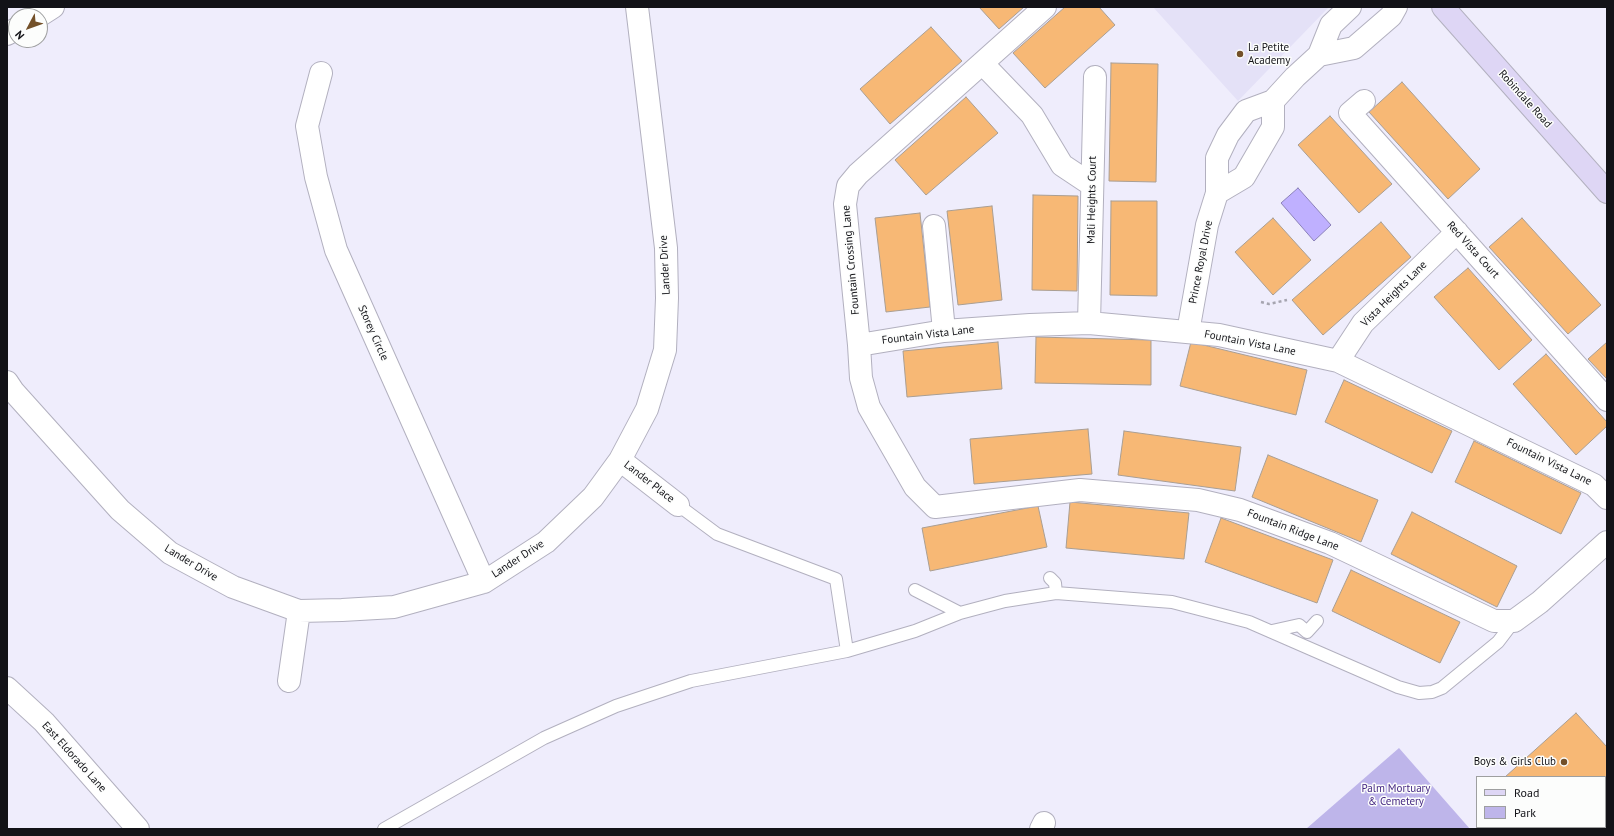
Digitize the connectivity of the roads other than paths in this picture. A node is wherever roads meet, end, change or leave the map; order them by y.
1 (636, 7) edge
2 (1045, 7) edge
3 (1350, 7) edge
4 (1396, 7) edge
5 (1443, 7) edge
6 (1320, 55) junction
7 (983, 64) junction
8 (321, 73) dead end
9 (1095, 77) dead end
10 (1274, 101) junction
11 (1364, 101) dead end
12 (1092, 185) junction
13 (1607, 192) edge
14 (1217, 193) junction
15 (934, 226) dead end
16 (1457, 232) junction
17 (1089, 323) junction
18 (944, 331) junction
19 (1188, 332) junction
20 (860, 345) junction
21 (1338, 361) junction
22 (7, 382) edge
23 (1607, 400) edge
24 (620, 460) junction
25 (1607, 498) edge
26 (678, 505) joint
27 (935, 507) joint
28 (1607, 542) edge
29 (1050, 578) dead end
30 (484, 582) junction
31 (915, 590) dead end
32 (1056, 593) junction
33 (299, 611) junction
34 (960, 613) junction
35 (1317, 621) dead end
36 (1514, 621) junction
37 (1272, 631) junction
38 (1307, 632) junction
39 (1300, 644) junction
40 (847, 651) junction
41 (289, 681) dead end
42 (7, 688) edge
43 (133, 827) edge
44 (384, 829) edge

1 - 24 street, Lander Drive
2 - 7 street, Fountain Crossing Lane
3 - 6 street, Prince Royal Drive
4 - 6 street, Prince Royal Drive
5 - 13 street, Robindale Road
6 - 10 street, Prince Royal Drive
7 - 12 street
7 - 20 street, Fountain Crossing Lane
8 - 30 street, Storey Circle
9 - 12 street, Mali Heights Court
10 - 14 street
10 - 14 street, Prince Royal Drive
11 - 16 street, Red Vista Court
12 - 17 street, Mali Heights Court
14 - 19 street, Prince Royal Drive
15 - 18 street
16 - 21 street, Vista Heights Lane
16 - 23 street, Red Vista Court
17 - 18 street, Fountain Vista Lane
17 - 19 street, Fountain Vista Lane
18 - 20 street, Fountain Vista Lane
19 - 21 street, Fountain Vista Lane
20 - 27 street, Fountain Crossing Lane
21 - 25 street, Fountain Vista Lane
22 - 33 street, Lander Drive
24 - 26 street, Lander Place
24 - 30 street, Lander Drive
26 - 40 lane
27 - 36 street, Fountain Ridge Lane
28 - 36 street
29 - 32 lane
30 - 33 street, Lander Drive
31 - 34 lane
32 - 34 lane
32 - 37 lane
33 - 41 street
34 - 40 lane
35 - 38 lane
36 - 39 lane
37 - 38 lane
37 - 39 lane
38 - 39 lane
40 - 44 lane
42 - 43 street, East Eldorado Lane

